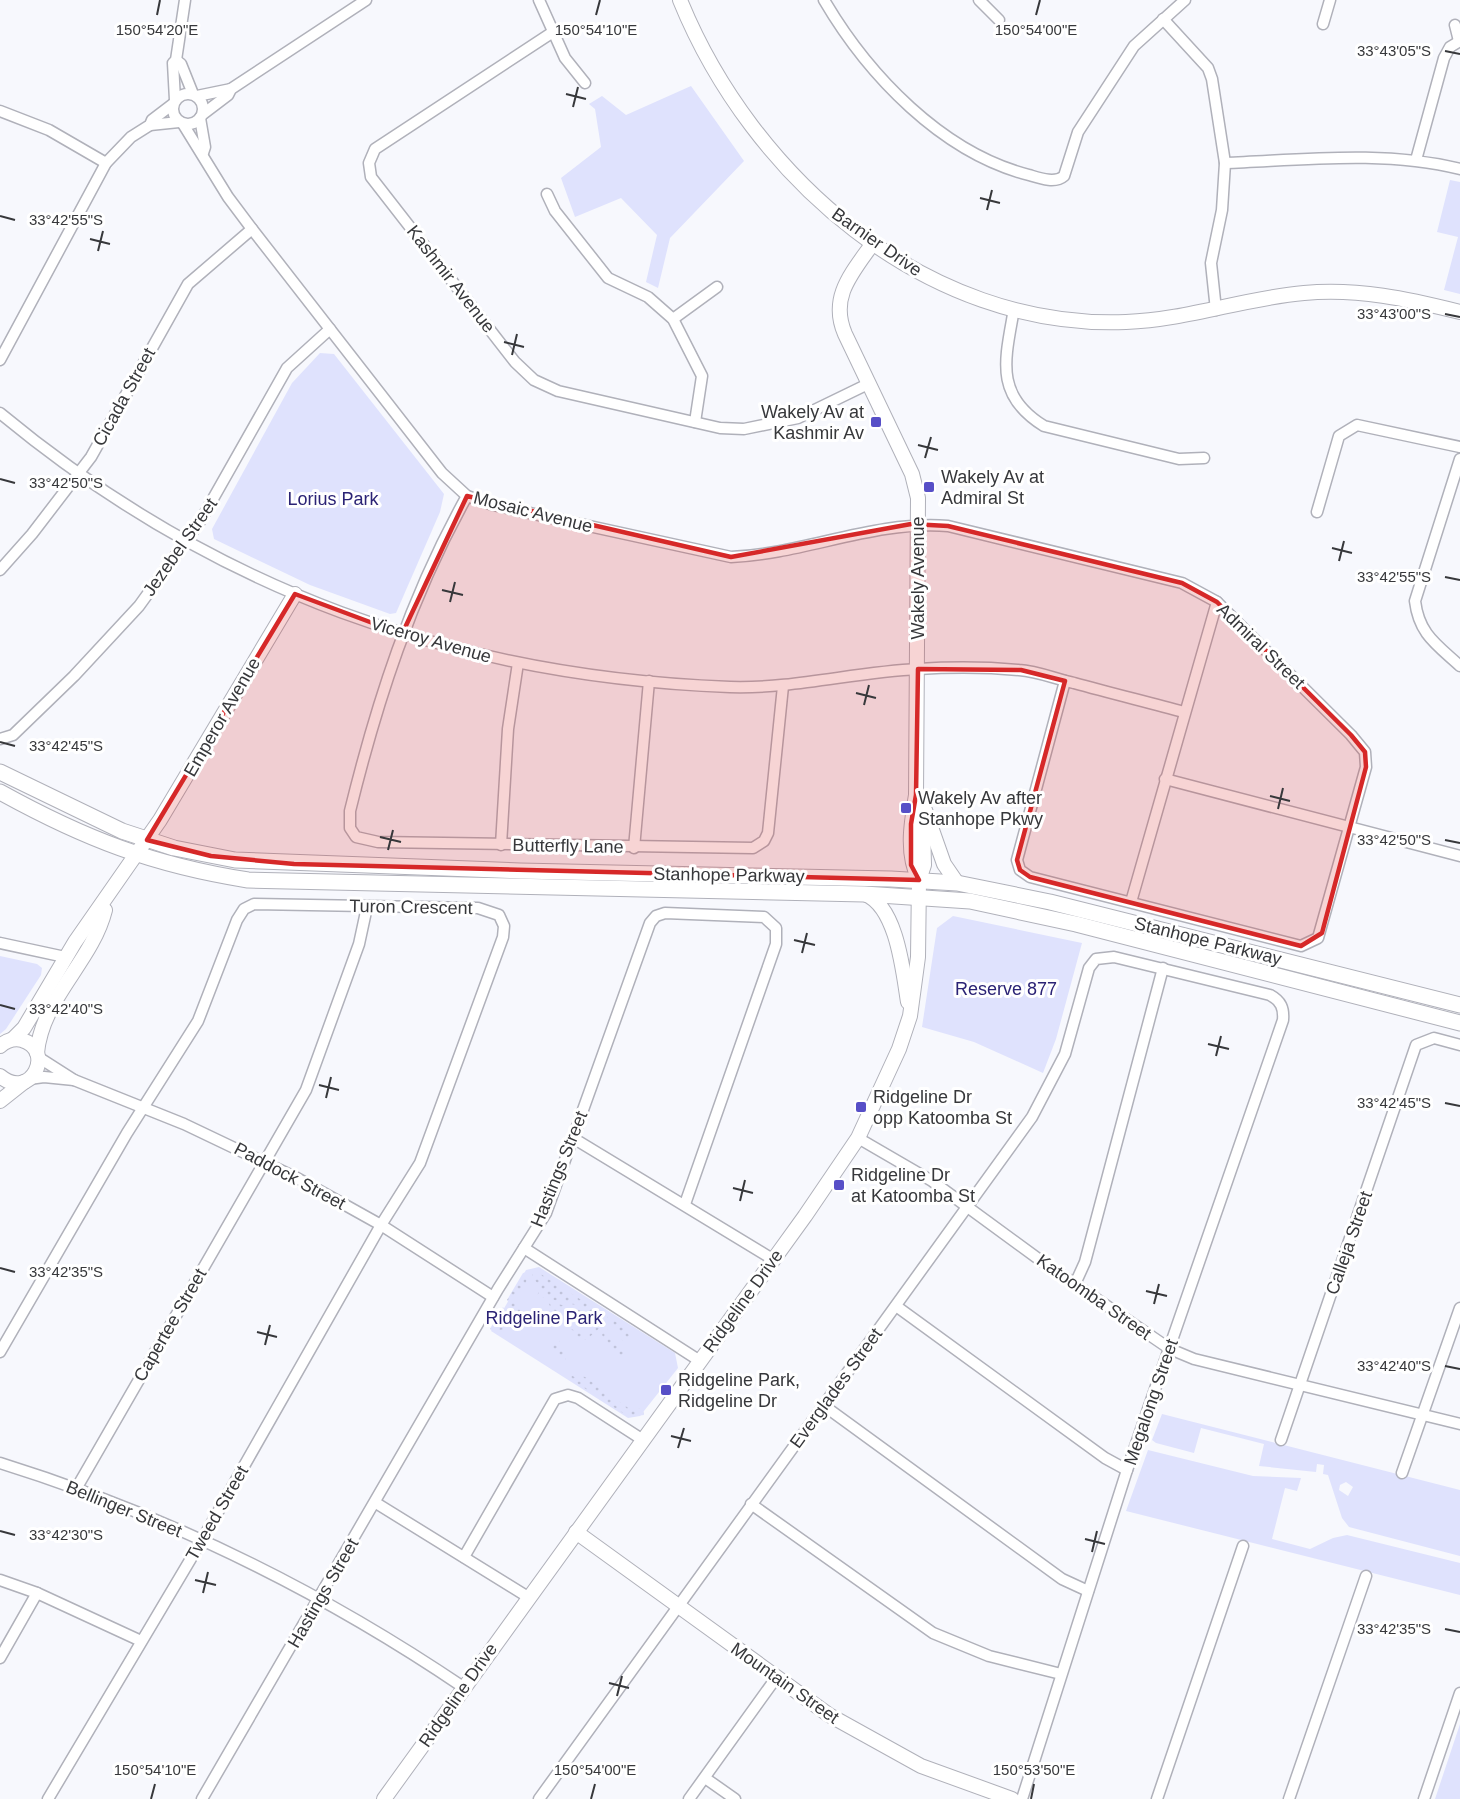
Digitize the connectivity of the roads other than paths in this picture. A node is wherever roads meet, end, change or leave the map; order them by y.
1 (185, 0) edge
2 (366, 0) edge
3 (539, 0) edge
4 (680, 0) edge
5 (824, 0) edge
6 (979, 0) edge
7 (1185, 0) edge
8 (1330, 0) edge
9 (1163, 19) junction
10 (999, 20) dead end
11 (1323, 24) dead end
12 (1455, 25) dead end
13 (553, 32) junction
14 (1459, 41) edge
15 (176, 60) junction
16 (585, 83) dead end
17 (231, 89) junction
18 (195, 95) junction
19 (174, 102) junction
20 (0, 111) edge
21 (201, 116) junction
22 (181, 123) junction
23 (150, 125) junction
24 (203, 153) junction
25 (1416, 160) junction
26 (106, 163) junction
27 (1225, 163) junction
28 (1460, 170) edge
29 (547, 194) dead end
30 (252, 229) junction
31 (873, 243) junction
32 (717, 287) dead end
33 (1014, 309) junction
34 (1216, 310) junction
35 (1460, 312) edge
36 (673, 320) junction
37 (330, 329) junction
38 (0, 360) edge
39 (868, 384) junction
40 (0, 413) edge
41 (694, 422) junction
42 (1460, 447) edge
43 (1204, 458) dead end
44 (1460, 459) edge
45 (78, 475) junction
46 (467, 496) junction
47 (1317, 512) dead end
48 (920, 524) junction
49 (185, 542) junction
50 (0, 570) edge
51 (295, 594) junction
52 (1217, 602) junction
53 (402, 634) junction
54 (518, 663) junction
55 (1460, 666) edge
56 (918, 669) junction
57 (649, 681) junction
58 (1065, 681) junction
59 (783, 686) junction
60 (1184, 711) junction
61 (0, 740) edge
62 (0, 772) edge
63 (1165, 779) junction
64 (0, 792) edge
65 (916, 795) junction
66 (1350, 828) junction
67 (147, 840) junction
68 (501, 845) junction
69 (634, 848) junction
70 (137, 856) junction
71 (1460, 856) edge
72 (919, 880) junction
73 (957, 883) junction
74 (864, 894) junction
75 (920, 897) junction
76 (107, 900) junction
77 (1131, 902) junction
78 (367, 907) junction
79 (0, 943) edge
80 (65, 957) junction
81 (1163, 968) junction
82 (1460, 1005) edge
83 (910, 1016) junction
84 (1460, 1023) edge
85 (4, 1042) edge
86 (1460, 1045) edge
87 (37, 1055) junction
88 (0, 1077) edge
89 (27, 1080) junction
90 (75, 1080) junction
91 (0, 1101) edge
92 (143, 1107) junction
93 (573, 1138) junction
94 (858, 1138) junction
95 (264, 1161) junction
96 (685, 1204) junction
97 (968, 1206) junction
98 (381, 1225) junction
99 (524, 1248) junction
100 (774, 1260) junction
101 (1075, 1284) junction
102 (493, 1297) junction
103 (896, 1306) junction
104 (1460, 1308) edge
105 (1170, 1349) junction
106 (0, 1352) edge
107 (700, 1360) junction
108 (1301, 1384) junction
109 (823, 1405) junction
110 (1422, 1414) junction
111 (1460, 1424) edge
112 (643, 1440) junction
113 (1281, 1440) dead end
114 (0, 1463) edge
115 (1127, 1470) junction
116 (1402, 1473) dead end
117 (76, 1489) junction
118 (376, 1503) junction
119 (751, 1504) junction
120 (576, 1532) junction
121 (202, 1540) junction
122 (1243, 1546) dead end
123 (464, 1557) junction
124 (1366, 1576) dead end
125 (0, 1580) edge
126 (1088, 1592) junction
127 (37, 1593) junction
128 (528, 1597) junction
129 (319, 1600) junction
130 (677, 1606) junction
131 (141, 1641) junction
132 (0, 1658) edge
133 (1061, 1674) junction
134 (776, 1678) junction
135 (463, 1687) junction
136 (1460, 1694) edge
137 (705, 1778) junction
138 (48, 1799) edge
139 (202, 1799) edge
140 (384, 1799) edge
141 (539, 1799) edge
142 (689, 1799) edge
143 (735, 1799) edge
144 (1012, 1799) edge
145 (1022, 1799) edge
146 (1157, 1799) edge
147 (1289, 1799) edge
148 (1424, 1799) edge

1 - 15 street
2 - 17 street
3 - 13 street
4 - 31 street, Barnier Drive
5 - 9 street
6 - 10 street
7 - 9 street
8 - 11 street
9 - 27 street
12 - 14 street
13 - 16 street
13 - 41 street, Kashmir Avenue
14 - 25 street
15 - 18 street
15 - 19 street
17 - 18 street
17 - 21 street
18 - 19 street
18 - 21 street
19 - 22 street
19 - 23 street
20 - 26 street
21 - 22 street
21 - 24 street, Mosaic Avenue
22 - 23 street
22 - 24 street, Mosaic Avenue
23 - 26 street
24 - 30 street, Mosaic Avenue
25 - 27 street
25 - 28 street
26 - 38 street
27 - 34 street
29 - 36 street
30 - 37 street, Mosaic Avenue
30 - 45 street, Cicada Street
31 - 33 street, Barnier Drive
31 - 39 street, Wakely Avenue
32 - 36 street
33 - 34 street, Barnier Drive
33 - 43 street
34 - 35 street, Barnier Drive
36 - 41 street
37 - 46 street, Mosaic Avenue
37 - 49 street, Jezebel Street
39 - 41 street, Kashmir Avenue
39 - 48 street, Wakely Avenue
40 - 45 street, Viceroy Avenue
42 - 47 street
44 - 55 street
45 - 49 street, Viceroy Avenue
45 - 50 street, Cicada Street
46 - 48 street, Mosaic Avenue
46 - 53 street
48 - 52 street, Admiral Street
48 - 56 street, Wakely Avenue
49 - 51 street, Viceroy Avenue
49 - 61 street, Jezebel Street
51 - 53 street, Viceroy Avenue
51 - 67 street, Emperor Avenue
52 - 60 street
52 - 66 street, Admiral Street
53 - 54 street, Viceroy Avenue
53 - 68 street, Butterfly Lane
54 - 57 street, Viceroy Avenue
54 - 68 street
56 - 58 street, Viceroy Avenue
56 - 59 street, Viceroy Avenue
56 - 65 street, Wakely Avenue
57 - 59 street, Viceroy Avenue
57 - 69 street
58 - 60 street, Viceroy Avenue
58 - 77 street
59 - 69 street, Butterfly Lane
60 - 63 street
62 - 67 main road, Stanhope Parkway
63 - 66 street
63 - 77 street
64 - 70 main road, Stanhope Parkway
65 - 72 street, Wakely Avenue
65 - 73 street
66 - 71 street
66 - 77 street
67 - 70 street, Emperor Avenue
67 - 72 main road, Stanhope Parkway
68 - 69 street, Butterfly Lane
70 - 74 main road, Stanhope Parkway
70 - 76 street, Emperor Avenue
72 - 73 main road, Stanhope Parkway
72 - 75 street, Ridgeline Drive
73 - 82 main road, Stanhope Parkway
74 - 75 main road, Stanhope Parkway
74 - 83 street
75 - 83 street, Ridgeline Drive
75 - 84 main road, Stanhope Parkway
76 - 80 street
76 - 87 street
78 - 92 street, Turon Crescent
78 - 95 street, Capertee Street
78 - 98 street, Turon Crescent
79 - 80 street
80 - 85 street
81 - 97 street, Everglades Street
81 - 101 street
81 - 105 street, Megalong Street
83 - 94 street, Ridgeline Drive
85 - 87 street
86 - 108 street, Calleja Street
87 - 89 street
87 - 90 street, Paddock Street
88 - 89 street
89 - 90 street, Paddock Street
89 - 91 street
90 - 92 street, Paddock Street
92 - 95 street, Paddock Street
92 - 106 street, Turon Crescent
93 - 96 street
93 - 96 street, Hastings Street
93 - 99 street, Hastings Street
94 - 97 street, Katoomba Street
94 - 100 street, Ridgeline Drive
95 - 98 street, Paddock Street
95 - 117 street, Capertee Street
96 - 100 street
97 - 101 street, Katoomba Street
97 - 103 street, Everglades Street
98 - 102 street, Paddock Street
98 - 121 street, Tweed Street
99 - 102 street, Hastings Street
99 - 107 street
100 - 107 street, Ridgeline Drive
101 - 105 street, Katoomba Street
102 - 118 street, Hastings Street
103 - 109 street, Everglades Street
103 - 115 street
104 - 110 street
105 - 108 street, Katoomba Street
105 - 115 street, Megalong Street
107 - 112 street, Ridgeline Drive
108 - 110 street, Katoomba Street
108 - 113 street, Calleja Street
109 - 119 street, Everglades Street
109 - 126 street
110 - 111 street, Katoomba Street
110 - 116 street
112 - 120 street, Ridgeline Drive
112 - 123 street
114 - 117 street, Bellinger Street
115 - 126 street, Megalong Street
117 - 121 street, Bellinger Street
118 - 123 street
118 - 129 street, Hastings Street
119 - 130 street, Everglades Street
119 - 133 street
120 - 128 street, Ridgeline Drive
120 - 130 street, Mountain Street
121 - 129 street, Bellinger Street
121 - 131 street, Tweed Street
122 - 146 street
123 - 128 street
124 - 147 street
125 - 127 street
126 - 133 street, Megalong Street
127 - 131 street
127 - 132 street
128 - 135 street, Ridgeline Drive
129 - 135 street, Bellinger Street
129 - 139 street, Hastings Street
130 - 134 street, Mountain Street
130 - 141 street, Everglades Street
131 - 138 street, Tweed Street
133 - 145 street, Megalong Street
134 - 137 street
134 - 144 street, Mountain Street
135 - 140 street, Ridgeline Drive
136 - 148 street
137 - 142 street
137 - 143 street

